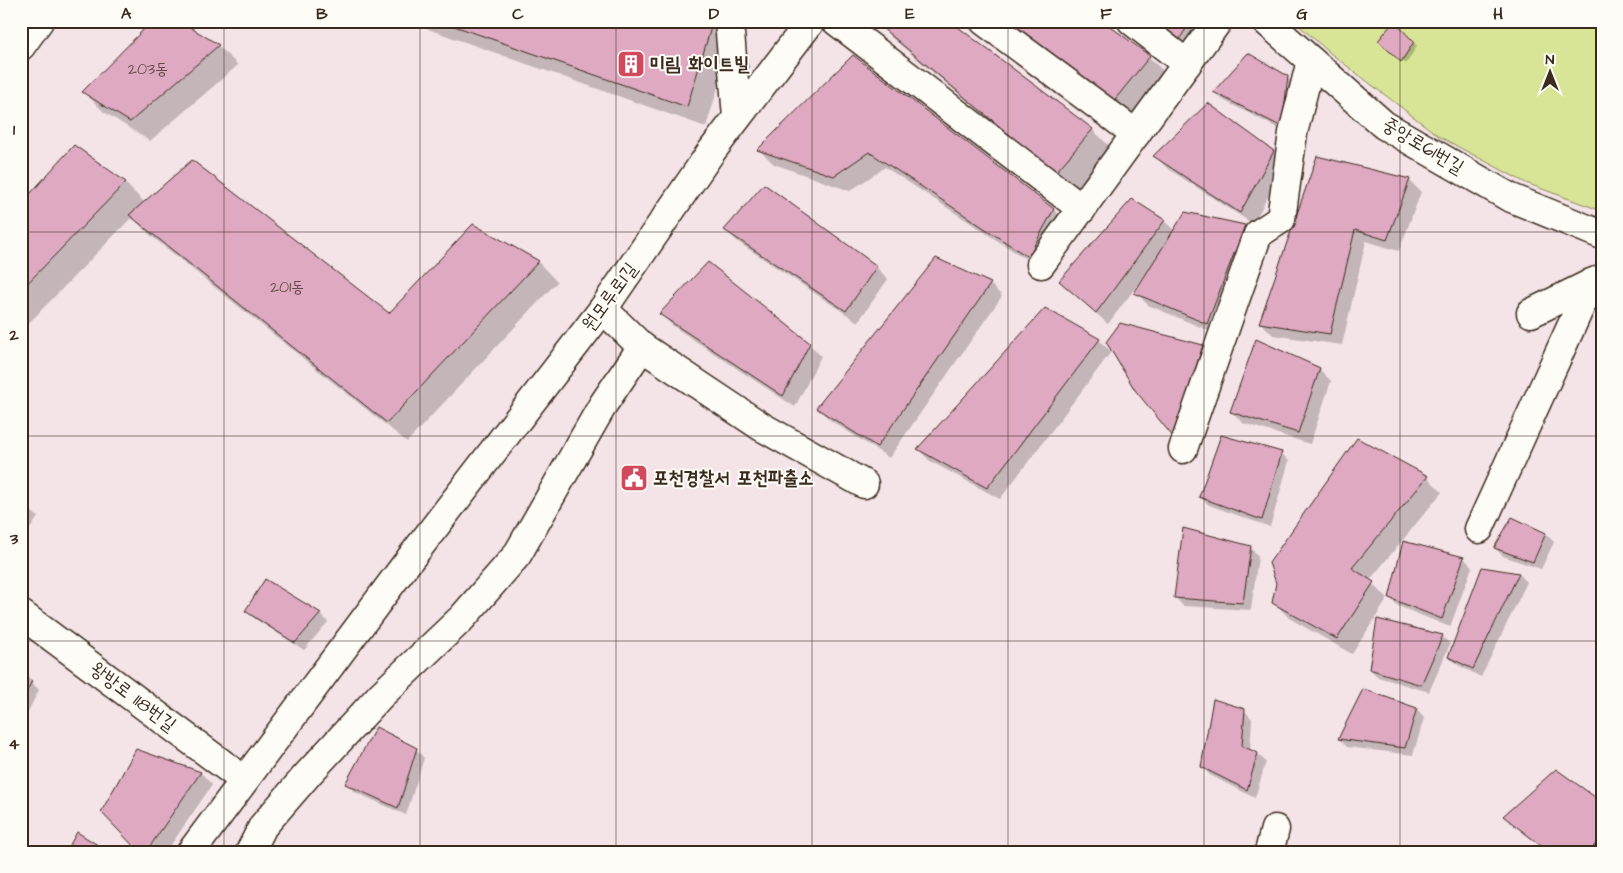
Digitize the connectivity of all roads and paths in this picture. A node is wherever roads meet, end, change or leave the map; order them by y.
1 (39, 21) edge
2 (729, 21) edge
3 (811, 21) edge
4 (836, 21) edge
5 (984, 21) edge
6 (1132, 21) edge
7 (1218, 21) edge
8 (1266, 21) edge
9 (21, 46) edge
10 (1311, 61) junction
11 (1187, 64) junction
12 (737, 118) junction
13 (1136, 134) junction
14 (1082, 208) junction
15 (1602, 236) edge
16 (1041, 264) dead end
17 (1596, 280) edge
18 (603, 309) junction
19 (1530, 313) dead end
20 (642, 347) junction
21 (1183, 449) dead end
22 (864, 484) dead end
23 (1479, 529) dead end
24 (21, 614) edge
25 (244, 780) junction
26 (213, 840) edge
27 (191, 852) edge
28 (250, 852) edge

1 - 9 street
2 - 12 street
3 - 12 street, 원모루로1길
4 - 14 street
5 - 13 street
6 - 11 street
7 - 11 street
8 - 10 street, 중앙로61번길
10 - 15 street, 중앙로61번길
10 - 21 street
11 - 13 street
12 - 18 street, 원모루로1길
13 - 14 street
14 - 16 street
17 - 19 street
17 - 23 street
18 - 20 street
18 - 25 street, 원모루로1길
20 - 22 street
20 - 28 street
24 - 25 street, 왕방로 118번길
25 - 26 street, 원모루로1길
26 - 27 street, 원모루로1길

